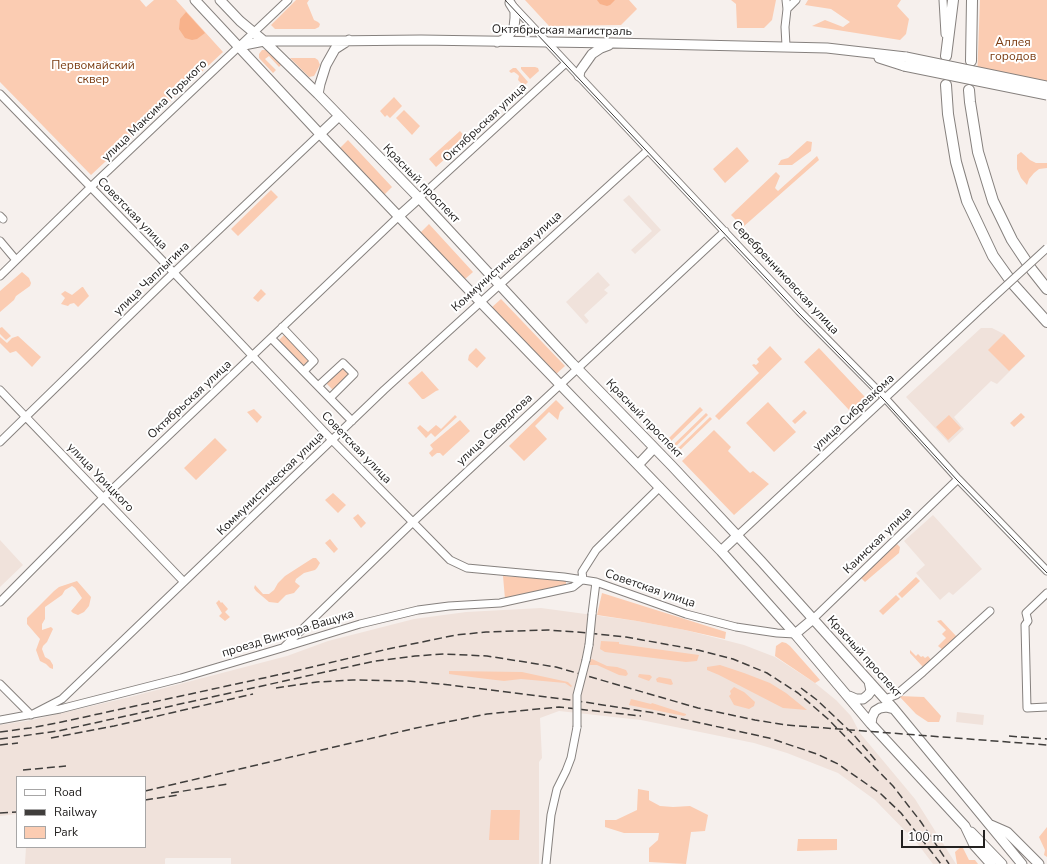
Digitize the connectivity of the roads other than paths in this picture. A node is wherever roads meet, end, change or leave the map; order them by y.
1 (195, 0) edge
2 (220, 0) edge
3 (288, 0) edge
4 (786, 0) edge
5 (796, 0) edge
6 (943, 0) edge
7 (953, 0) edge
8 (972, 0) edge
9 (509, 1) edge
10 (787, 9) junction
11 (253, 32) junction
12 (349, 40) junction
13 (264, 41) junction
14 (495, 42) junction
15 (547, 42) junction
16 (613, 43) junction
17 (238, 46) junction
18 (786, 46) junction
19 (946, 56) joint
20 (905, 61) junction
21 (971, 61) dead end
22 (566, 63) junction
23 (579, 76) junction
24 (946, 85) dead end
25 (1047, 86) edge
26 (969, 90) dead end
27 (0, 94) edge
28 (318, 94) junction
29 (1047, 95) edge
30 (338, 116) junction
31 (320, 134) junction
32 (648, 150) junction
33 (91, 187) junction
34 (419, 198) junction
35 (399, 216) junction
36 (725, 232) junction
37 (0, 241) edge
38 (1047, 248) edge
39 (16, 260) junction
40 (174, 273) junction
41 (0, 276) edge
42 (499, 284) junction
43 (1047, 289) edge
44 (480, 302) junction
45 (1047, 322) edge
46 (282, 328) junction
47 (271, 338) junction
48 (253, 355) junction
49 (577, 368) junction
50 (304, 371) junction
51 (560, 384) junction
52 (318, 386) junction
53 (0, 390) edge
54 (330, 398) junction
55 (885, 398) junction
56 (25, 416) junction
57 (352, 421) junction
58 (332, 440) junction
59 (0, 442) edge
60 (654, 448) junction
61 (638, 465) junction
62 (958, 479) junction
63 (660, 487) junction
64 (103, 498) junction
65 (413, 522) junction
66 (737, 536) junction
67 (721, 551) junction
68 (1047, 571) edge
69 (583, 579) junction
70 (184, 582) junction
71 (596, 582) junction
72 (1047, 593) edge
73 (0, 602) edge
74 (990, 611) dead end
75 (813, 619) junction
76 (796, 634) junction
77 (282, 648) junction
78 (869, 681) junction
79 (0, 684) edge
80 (847, 695) junction
81 (885, 699) junction
82 (1047, 707) edge
83 (894, 709) junction
84 (30, 715) junction
85 (0, 720) edge
86 (872, 724) junction
87 (989, 824) junction
88 (965, 826) junction
89 (546, 864) edge
90 (991, 864) edge
91 (1002, 864) edge
92 (1022, 864) edge
93 (1038, 864) edge

1 - 17 main road
2 - 11 main road, Красный проспект
3 - 11 street
4 - 10 street
5 - 10 street
6 - 19 street
7 - 19 highway
8 - 21 highway
9 - 14 main road
9 - 15 street, Серебренниковская улица
10 - 18 street
11 - 13 main road, Красный проспект
11 - 17 street, улица Максима Горького
12 - 13 main road, Октябрьская магистраль
12 - 14 main road, Октябрьская магистраль
12 - 28 main road
13 - 17 main road, Октябрьская магистраль
13 - 28 main road, Красный проспект
14 - 15 main road, Октябрьская магистраль
15 - 16 main road, Октябрьская магистраль
15 - 22 street, Серебренниковская улица
16 - 18 main road, Октябрьская магистраль
16 - 23 main road
17 - 31 main road
17 - 33 street, улица Максима Горького
18 - 20 main road, Октябрьская магистраль
20 - 25 main road, Октябрьская магистраль, bridge
20 - 29 main road, Октябрьская магистраль, bridge
22 - 23 street, Серебренниковская улица
22 - 34 street, Октябрьская улица
23 - 32 street, Серебренниковская улица
24 - 45 highway
26 - 43 highway
27 - 33 street, Советская улица
28 - 30 main road, Красный проспект
30 - 31 main road
30 - 34 main road, Красный проспект
31 - 35 main road
31 - 40 street, улица Чаплыгина
32 - 36 street, Серебренниковская улица
32 - 42 street, Коммунистическая улица
33 - 39 street, улица Максима Горького
33 - 40 street, Советская улица
34 - 35 main road
34 - 42 main road, Красный проспект
35 - 44 main road
35 - 46 street, Октябрьская улица
36 - 49 street, улица Свердлова
36 - 55 street, Серебренниковская улица
37 - 39 street
38 - 55 street, улица Сибревкома, bridge
39 - 41 street, улица Максима Горького
40 - 48 street, Советская улица
40 - 56 street, улица Чаплыгина
42 - 44 street, Коммунистическая улица
42 - 49 main road, Красный проспект
44 - 51 main road
44 - 57 street, Коммунистическая улица
46 - 47 street, Октябрьская улица
46 - 50 street
47 - 48 street, Октябрьская улица
47 - 50 street
48 - 58 street, Советская улица
48 - 64 street, Октябрьская улица
49 - 51 street, улица Свердлова
49 - 60 main road, Красный проспект
50 - 52 street
51 - 61 main road
51 - 65 street, улица Свердлова
52 - 54 street
52 - 54 street
53 - 56 street, улица Урицкого
54 - 57 street
55 - 62 street, Серебренниковская улица
55 - 66 street, улица Сибревкома
56 - 59 street, улица Чаплыгина
56 - 64 street, улица Урицкого
57 - 58 street, Коммунистическая улица
58 - 65 street, Советская улица
58 - 70 street, Коммунистическая улица
60 - 61 main road
60 - 66 main road, Красный проспект
61 - 63 main road
62 - 68 street, Серебренниковская улица
62 - 75 street, Каинская улица
63 - 67 main road
63 - 69 street
64 - 70 street, улица Урицкого
64 - 73 street, Октябрьская улица
65 - 69 street, Советская улица
65 - 77 street, улица Свердлова
66 - 67 main road
66 - 75 main road, Красный проспект
67 - 76 main road
69 - 71 street, Советская улица
69 - 77 street, проезд Виктора Ващука
70 - 84 street, Коммунистическая улица
71 - 76 street, Советская улица
71 - 89 street, bridge
72 - 82 street
74 - 81 street
75 - 76 main road
75 - 78 main road, Красный проспект
76 - 80 main road
77 - 84 street, проезд Виктора Ващука
78 - 80 main road
78 - 81 main road, Красный проспект
79 - 84 street
80 - 86 main road
81 - 83 main road, Красный проспект
83 - 86 main road
83 - 87 main road, Красный проспект
84 - 85 street, проезд Виктора Ващука
86 - 88 main road
87 - 92 main road
87 - 93 main road, Красный проспект
88 - 90 main road
88 - 91 main road

